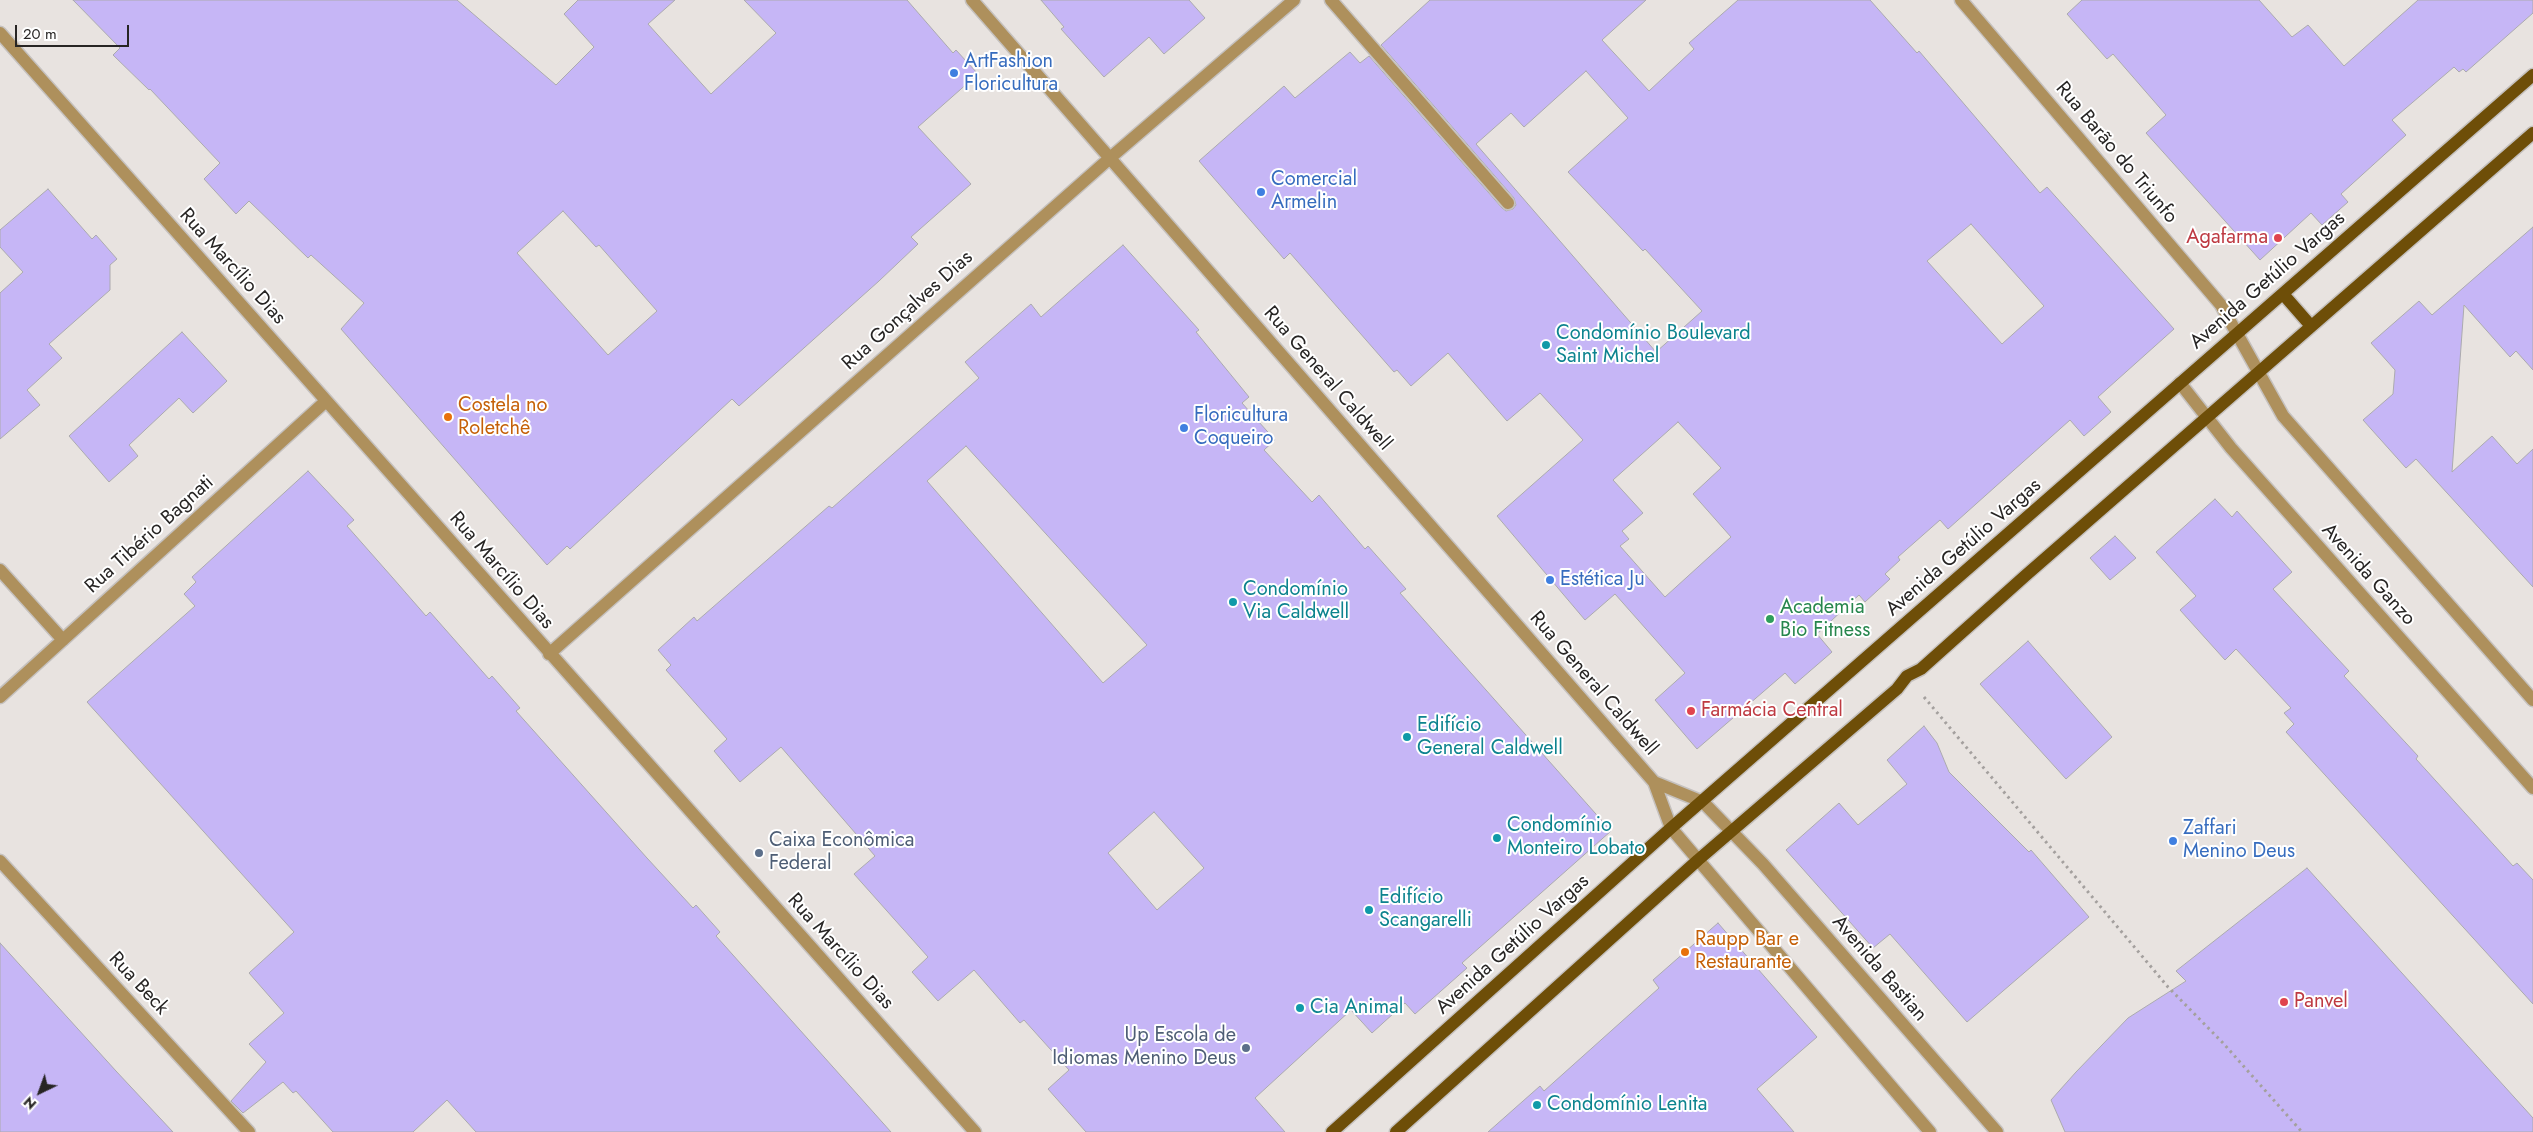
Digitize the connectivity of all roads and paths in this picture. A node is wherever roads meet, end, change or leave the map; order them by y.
1 (972, 0) edge
2 (1294, 0) edge
3 (1331, 0) edge
4 (1961, 0) edge
5 (0, 33) edge
6 (2533, 75) edge
7 (2533, 133) edge
8 (1110, 158) junction
9 (1508, 203) dead end
10 (2283, 294) junction
11 (2312, 326) junction
12 (2237, 333) junction
13 (2258, 373) junction
14 (2180, 382) junction
15 (326, 401) junction
16 (2207, 417) junction
17 (0, 570) edge
18 (63, 640) junction
19 (549, 654) junction
20 (1907, 676) junction
21 (0, 696) edge
22 (2533, 700) edge
23 (1654, 782) junction
24 (2533, 788) edge
25 (1703, 802) junction
26 (1671, 828) junction
27 (1731, 831) junction
28 (1698, 860) junction
29 (0, 861) edge
30 (249, 1132) edge
31 (975, 1132) edge
32 (1332, 1132) edge
33 (1396, 1132) edge
34 (1930, 1132) edge
35 (1998, 1132) edge
36 (2302, 1132) edge

1 - 8 street, Rua General Caldwell
2 - 8 street, Rua Gonçalves Dias
3 - 9 street
4 - 12 street, Rua Barão do Triunfo
5 - 15 street, Rua Marcílio Dias
6 - 10 main road, Avenida Getúlio Vargas
7 - 11 main road
8 - 19 street, Rua Gonçalves Dias
8 - 23 street, Rua General Caldwell
10 - 11 main road
10 - 12 main road, Avenida Getúlio Vargas
11 - 13 main road
12 - 13 street, Avenida Ganzo
12 - 14 main road, Avenida Getúlio Vargas
13 - 16 main road
13 - 22 street, Avenida Ganzo
14 - 16 street, Avenida Ganzo
14 - 25 main road, Avenida Getúlio Vargas
15 - 18 street, Rua Tibério Bagnati
15 - 19 street, Rua Marcílio Dias
16 - 20 main road
16 - 24 street, Avenida Ganzo
17 - 18 street
18 - 21 street, Rua Tibério Bagnati
19 - 31 street, Rua Marcílio Dias
20 - 27 main road
20 - 36 path
23 - 25 street, Rua General Caldwell
23 - 26 street, Rua General Caldwell
25 - 26 main road, Avenida Getúlio Vargas
25 - 27 street, Rua General Caldwell
26 - 28 street, Rua General Caldwell
26 - 32 main road, Avenida Getúlio Vargas
27 - 28 main road
27 - 35 street, Avenida Bastian
28 - 33 main road
28 - 34 street
29 - 30 street, Rua Beck

